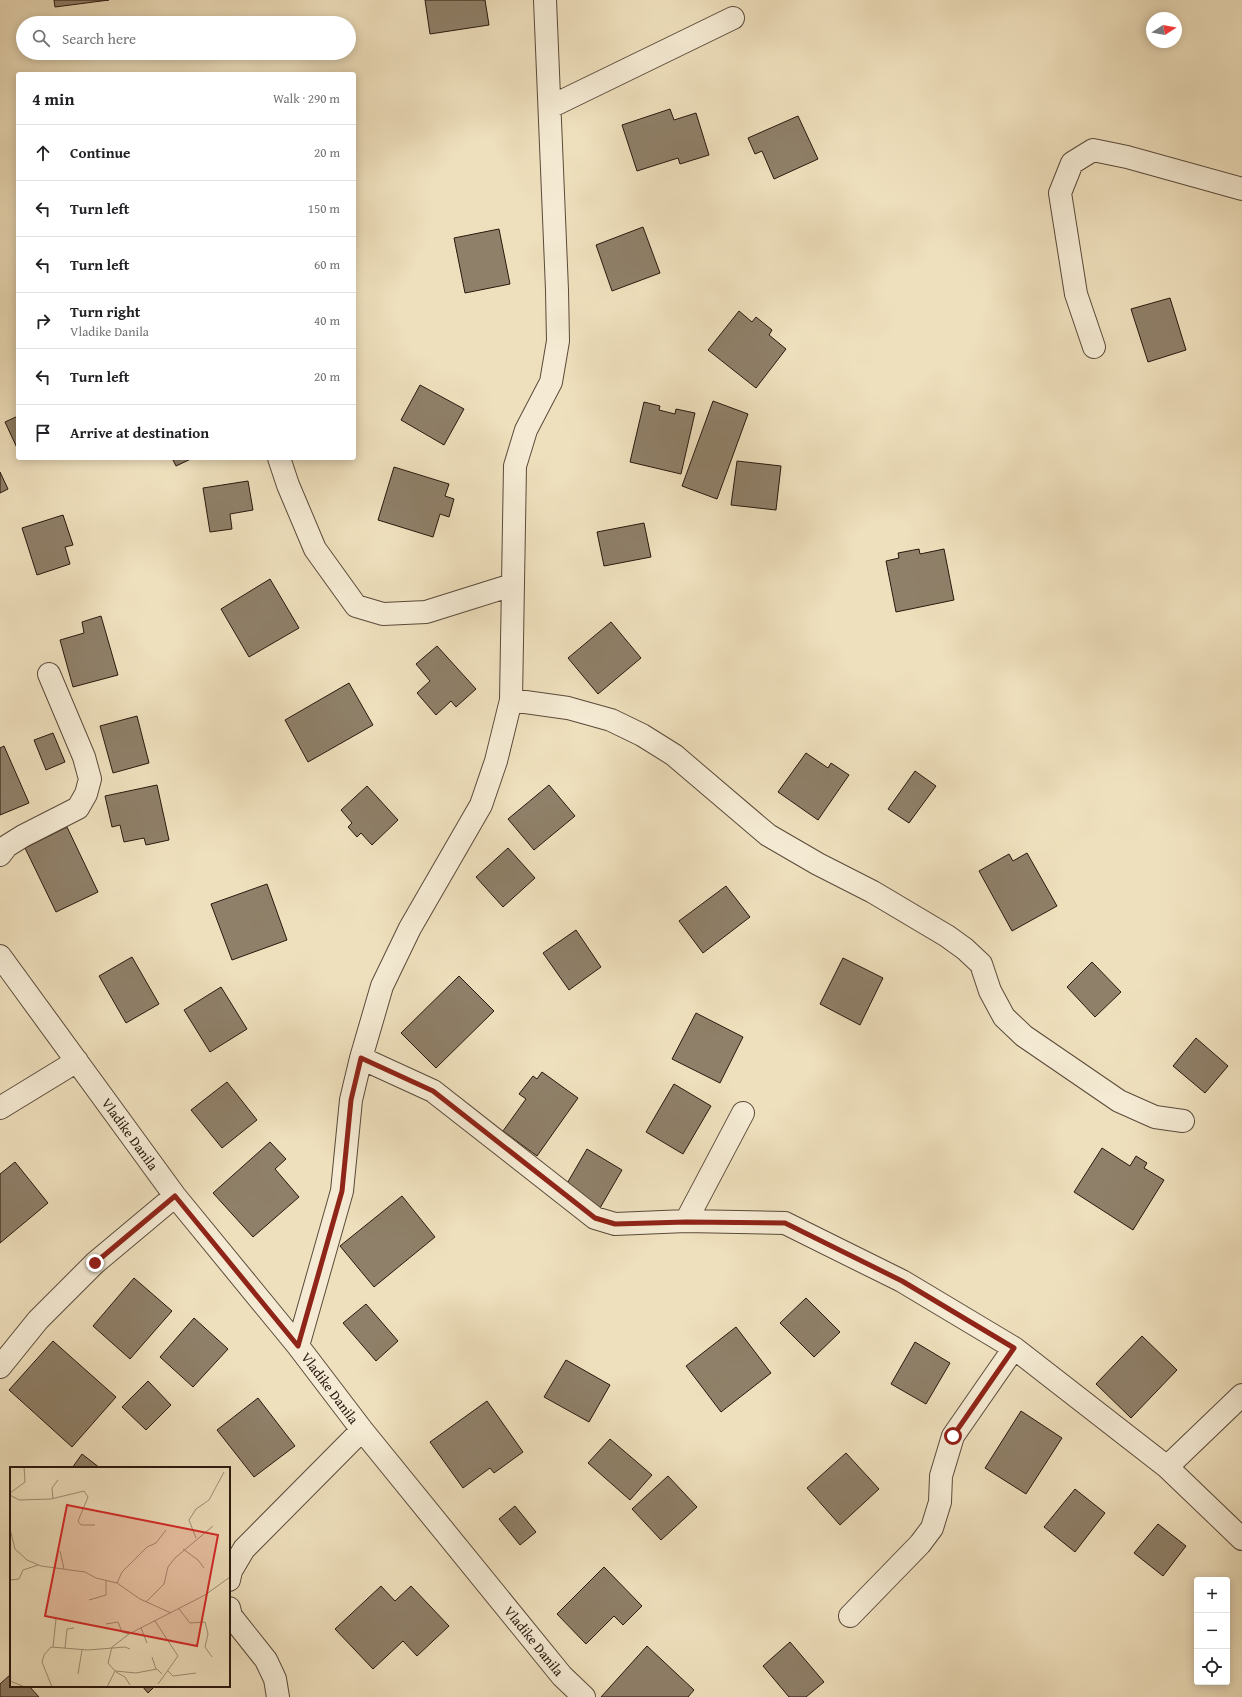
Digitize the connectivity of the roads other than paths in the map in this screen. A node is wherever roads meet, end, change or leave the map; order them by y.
1 (545, 0) edge
2 (733, 18) dead end
3 (550, 107) junction
4 (1242, 189) edge
5 (1094, 347) dead end
6 (280, 460) edge
7 (512, 585) junction
8 (49, 674) dead end
9 (511, 700) junction
10 (0, 856) edge
11 (0, 956) edge
12 (361, 1058) junction
13 (77, 1061) junction
14 (0, 1108) edge
15 (743, 1113) dead end
16 (1183, 1121) dead end
17 (175, 1196) junction
18 (686, 1222) junction
19 (298, 1346) junction
20 (1014, 1348) junction
21 (0, 1367) edge
22 (1242, 1395) edge
23 (362, 1430) junction
24 (1167, 1467) junction
25 (1242, 1539) edge
26 (230, 1577) edge
27 (230, 1612) edge
28 (850, 1616) dead end
29 (278, 1697) edge
30 (584, 1697) edge

1 - 3 street
2 - 3 street
3 - 7 street
4 - 5 street
6 - 7 street
7 - 9 street
8 - 10 street
9 - 12 street
9 - 16 street
11 - 13 street, Vladike Danila
12 - 18 street
12 - 19 street
13 - 14 street
13 - 17 street, Vladike Danila
15 - 18 street
17 - 19 street, Vladike Danila
17 - 21 street
18 - 20 street
19 - 23 street, Vladike Danila
20 - 24 street
20 - 28 street
22 - 24 street
23 - 26 street
23 - 30 street, Vladike Danila
24 - 25 street
27 - 29 street

